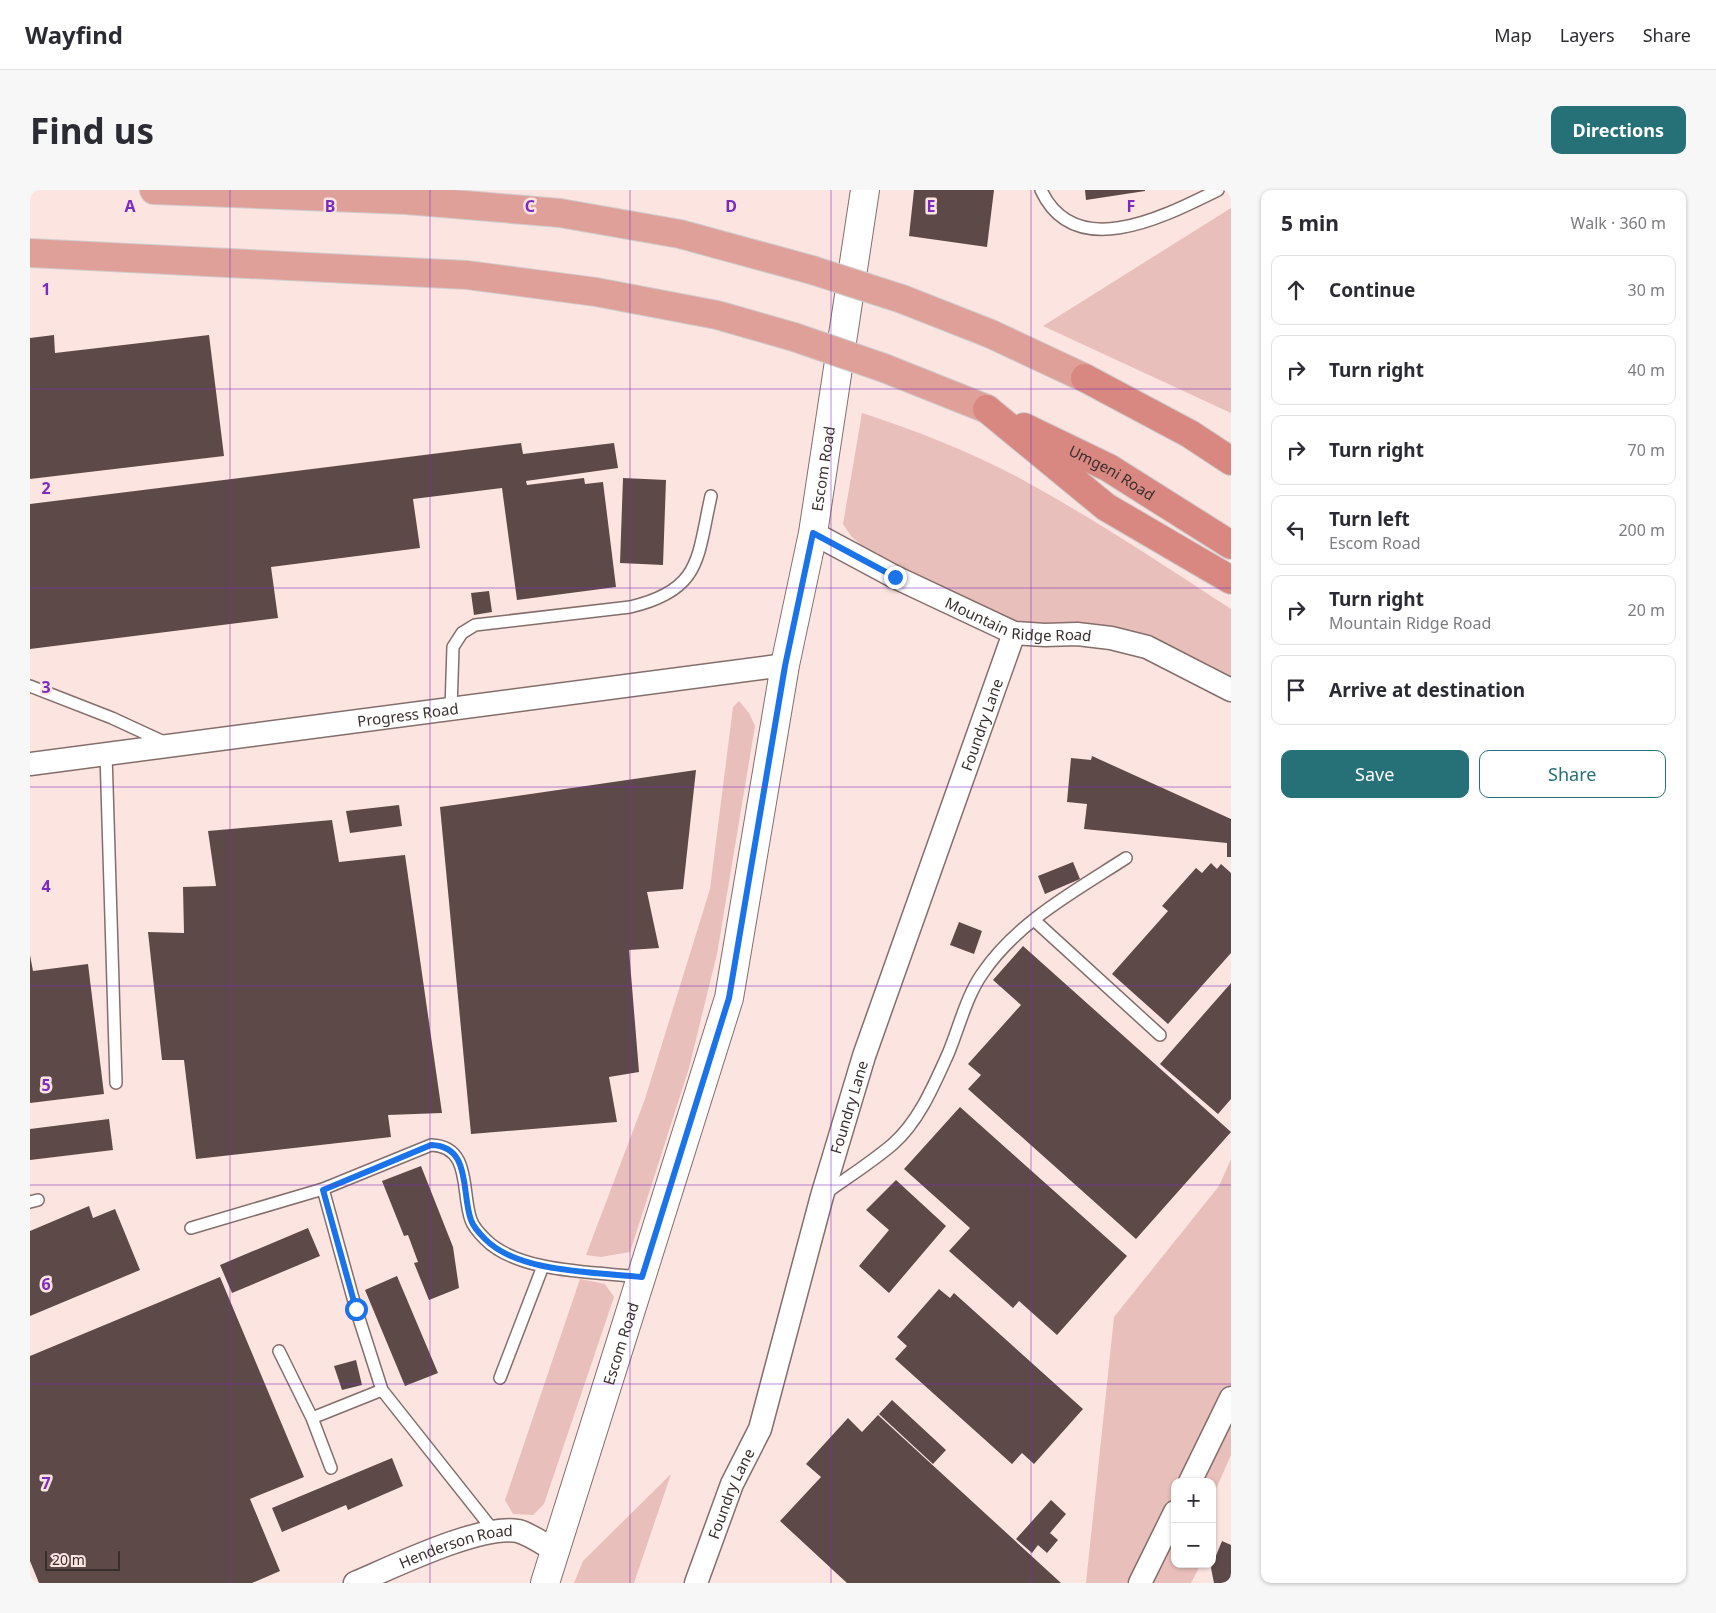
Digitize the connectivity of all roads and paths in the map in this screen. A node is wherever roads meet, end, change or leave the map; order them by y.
1 (154, 190) edge
2 (865, 190) edge
3 (1041, 190) edge
4 (1218, 190) edge
5 (30, 253) edge
6 (1085, 378) junction
7 (987, 409) junction
8 (1231, 445) edge
9 (1231, 461) edge
10 (711, 496) dead end
11 (813, 533) junction
12 (1231, 545) edge
13 (1231, 580) edge
14 (1014, 632) junction
15 (785, 666) junction
16 (30, 686) edge
17 (1231, 690) edge
18 (451, 709) junction
19 (171, 745) junction
20 (106, 754) junction
21 (30, 764) edge
22 (1126, 858) dead end
23 (1034, 920) junction
24 (1160, 1034) dead end
25 (116, 1083) dead end
26 (323, 1190) junction
27 (822, 1196) junction
28 (191, 1228) dead end
29 (543, 1266) junction
30 (642, 1277) junction
31 (279, 1351) dead end
32 (500, 1378) dead end
33 (382, 1390) junction
34 (1231, 1398) edge
35 (312, 1418) junction
36 (331, 1468) dead end
37 (1192, 1478) edge
38 (1171, 1520) edge
39 (494, 1530) junction
40 (556, 1551) junction
41 (355, 1583) edge
42 (545, 1583) edge
43 (696, 1583) edge
44 (1140, 1583) edge

1 - 6 highway, bridge
2 - 11 street, Escom Road
3 - 4 lane
5 - 7 highway, bridge
6 - 8 highway
6 - 9 highway
7 - 12 highway, Umgeni Road
7 - 13 highway
10 - 18 lane
11 - 14 street, Mountain Ridge Road
11 - 15 street, Escom Road
14 - 17 street, Mountain Ridge Road
14 - 27 street, Foundry Lane
15 - 18 street, Progress Road
15 - 30 street, Escom Road
16 - 19 lane
18 - 19 street, Progress Road
19 - 20 street, Progress Road
20 - 21 street, Progress Road
20 - 25 lane
22 - 23 lane
23 - 24 lane
23 - 27 lane
26 - 28 lane
26 - 29 lane
26 - 33 lane
27 - 43 street, Foundry Lane
29 - 30 lane
29 - 32 lane
30 - 40 street, Escom Road
31 - 35 lane
33 - 35 lane
33 - 39 lane
34 - 37 street
35 - 36 lane
38 - 44 street
39 - 40 street, Henderson Road
39 - 41 street, Henderson Road
40 - 42 street, Escom Road

